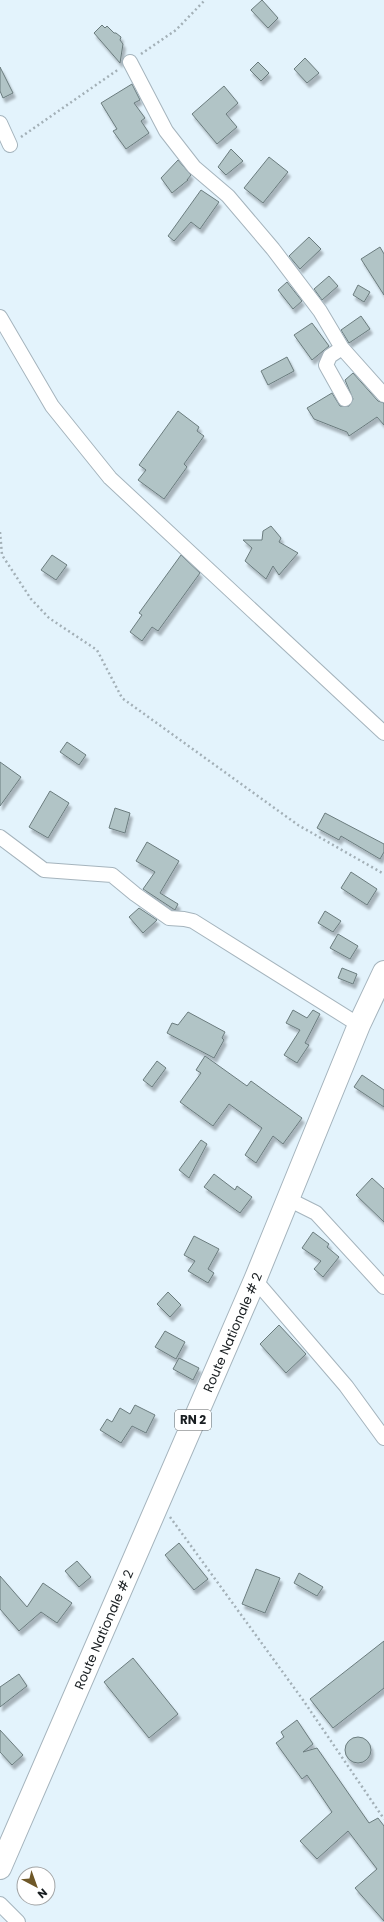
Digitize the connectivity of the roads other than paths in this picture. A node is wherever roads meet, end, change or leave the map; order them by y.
1 (130, 62) road end
2 (0, 123) edge
3 (10, 145) road end
4 (0, 317) edge
5 (342, 348) junction
6 (384, 395) edge
7 (345, 399) dead end
8 (384, 733) edge
9 (0, 837) edge
10 (384, 972) edge
11 (359, 1025) junction
12 (288, 1200) junction
13 (255, 1280) junction
14 (384, 1288) edge
15 (384, 1438) edge
16 (0, 1868) edge
17 (0, 1904) edge
18 (18, 1922) edge

1 - 5 street
2 - 3 street
4 - 8 street
5 - 6 street
5 - 7 street
9 - 11 street
10 - 11 main road, Route Nationale # 2 / RN 2
11 - 12 main road, Route Nationale # 2 / RN 2
12 - 13 main road, Route Nationale # 2 / RN 2
12 - 14 street
13 - 15 street
13 - 16 main road, Route Nationale # 2 / RN 2
17 - 18 street

